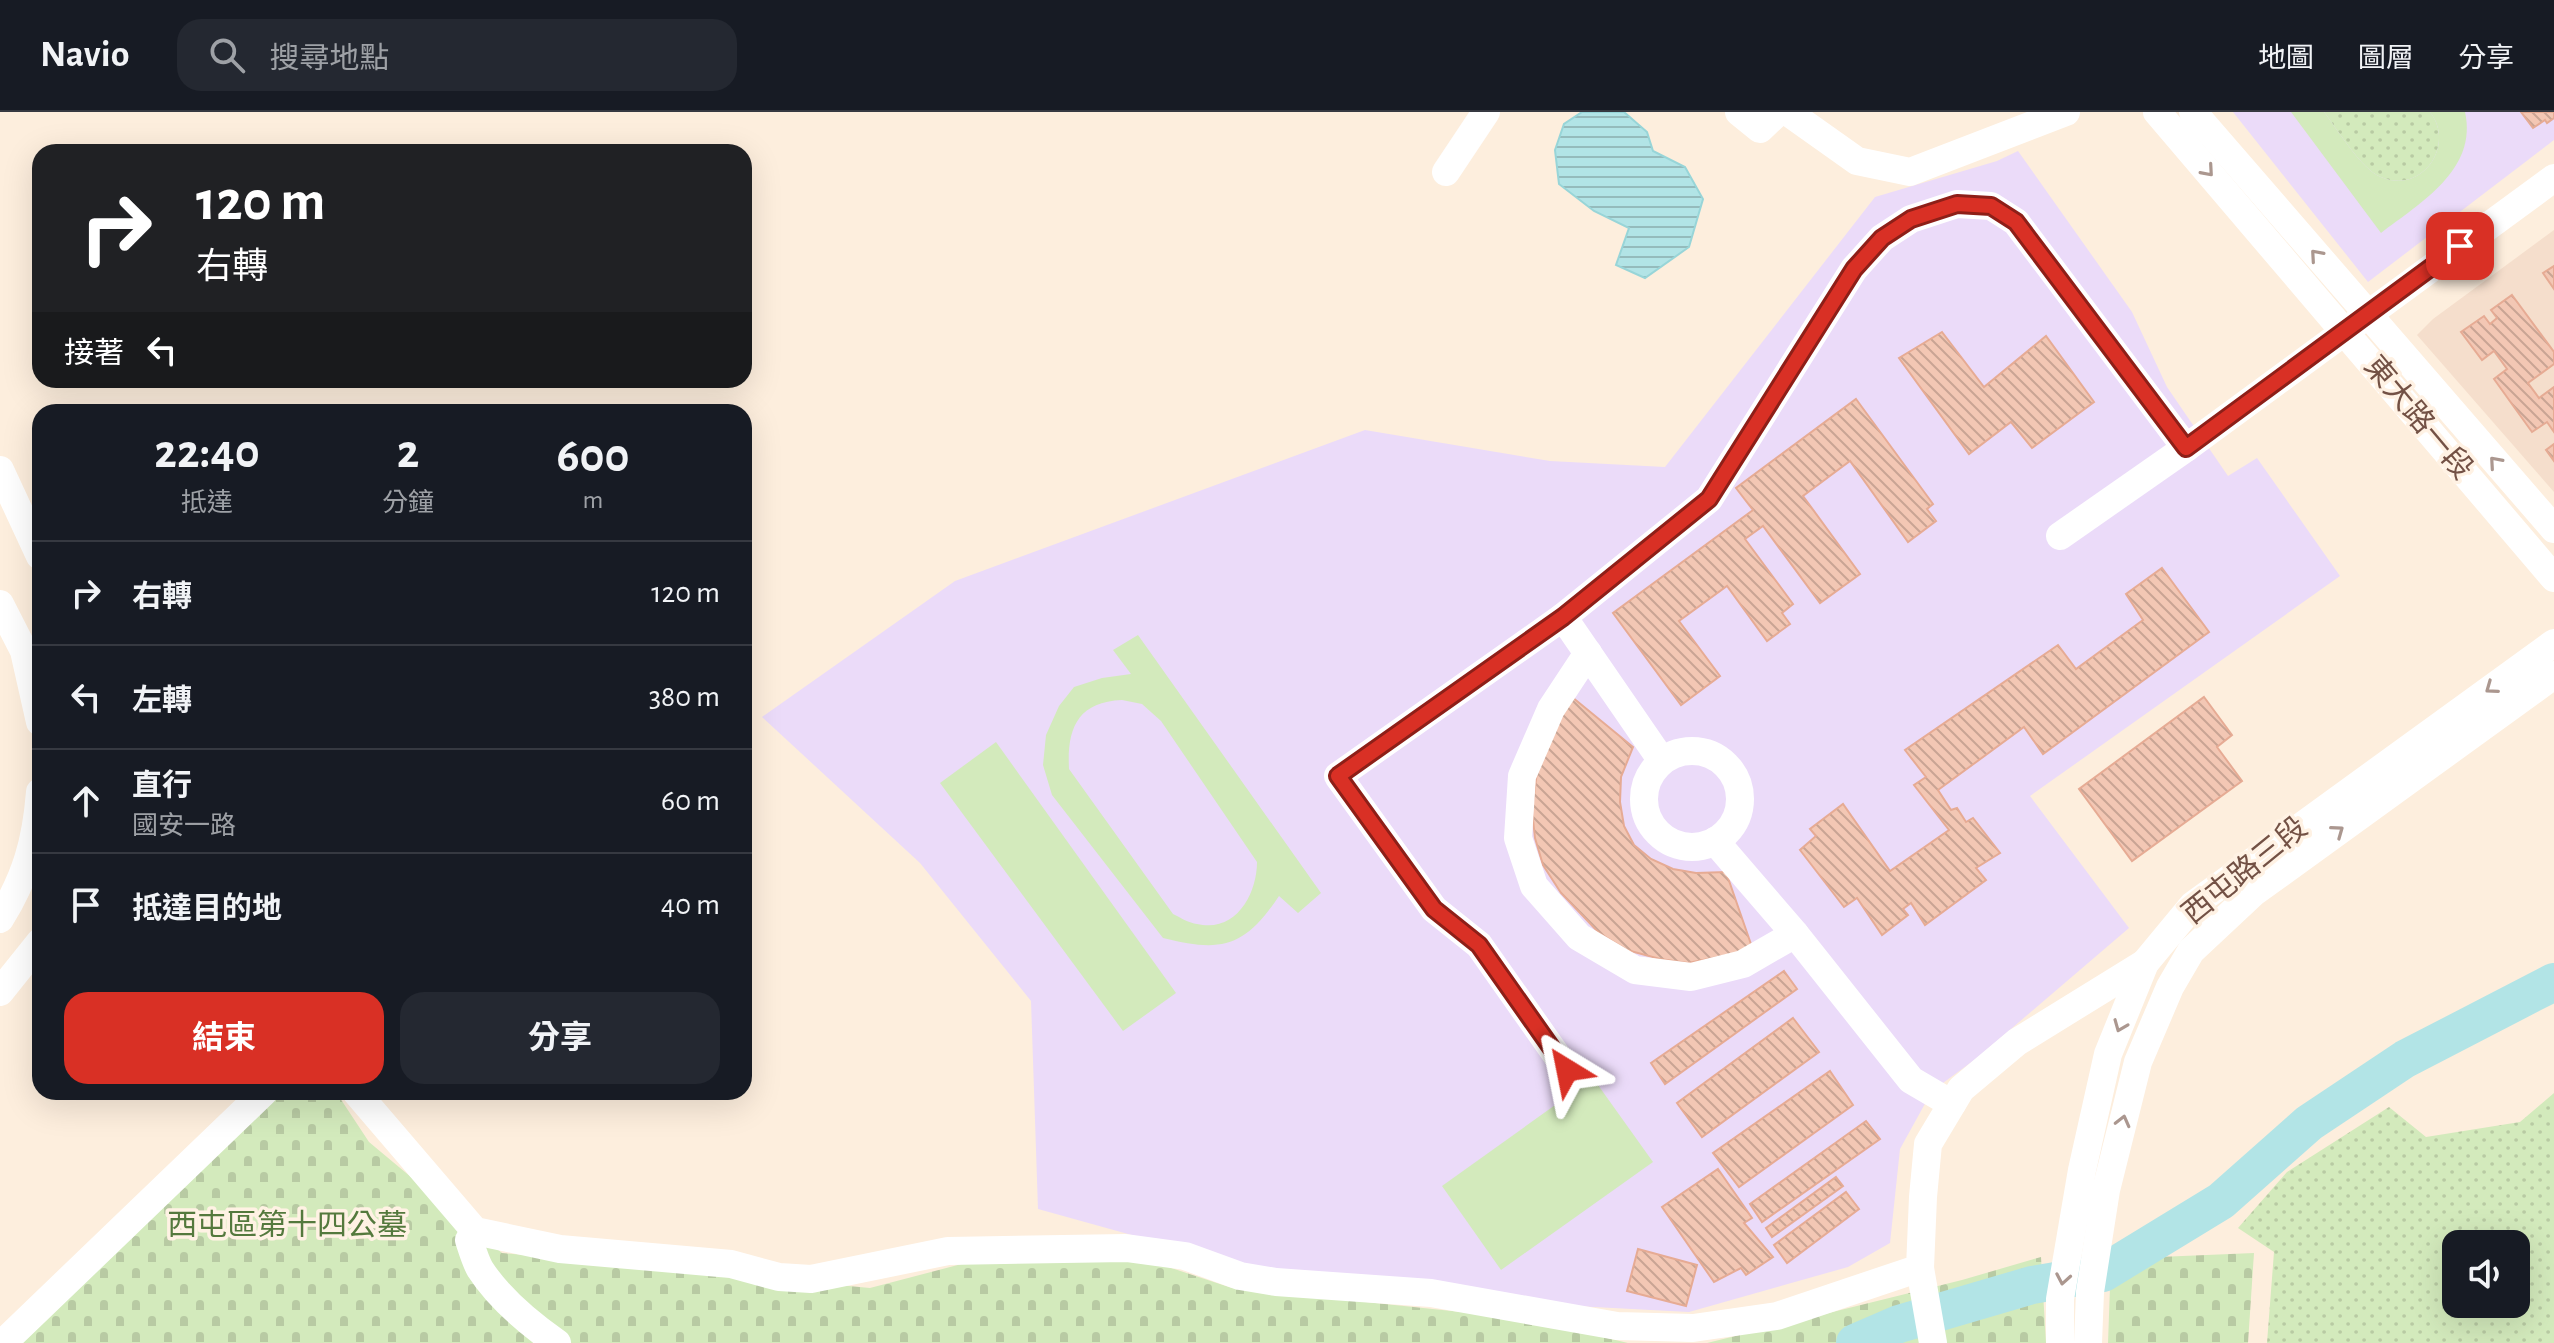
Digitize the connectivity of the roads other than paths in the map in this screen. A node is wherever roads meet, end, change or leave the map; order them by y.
1 (1486, 112) edge
2 (1739, 112) edge
3 (1778, 112) edge
4 (1788, 112) edge
5 (2066, 112) edge
6 (2157, 112) edge
7 (2193, 112) edge
8 (1446, 172) dead end
9 (2554, 178) edge
10 (2356, 323) junction
11 (2186, 448) junction
12 (0, 470) edge
13 (2554, 529) edge
14 (2060, 536) dead end
15 (32, 539) edge
16 (2554, 578) edge
17 (0, 604) edge
18 (1563, 617) junction
19 (2554, 643) edge
20 (1588, 653) junction
21 (2554, 675) edge
22 (32, 686) edge
23 (1662, 761) junction
24 (1715, 841) junction
25 (32, 847) edge
26 (0, 919) edge
27 (1795, 934) junction
28 (32, 952) edge
29 (2145, 963) junction
30 (0, 992) edge
31 (1567, 1070) dead end
32 (256, 1100) edge
33 (363, 1100) edge
34 (1952, 1104) junction
35 (475, 1231) junction
36 (1920, 1268) junction
37 (3, 1343) edge
38 (557, 1343) edge
39 (1933, 1343) edge
40 (2060, 1343) edge
41 (2088, 1343) edge

1 - 8 street
2 - 3 street
4 - 5 street
6 -> 10 street, 東大路一段
10 -> 7 street, 東大路一段
9 - 10 street
10 - 11 street
13 -> 10 street, 東大路一段
10 - 16 street, 東大路一段
11 - 14 street
11 - 18 street
12 - 15 street
17 - 22 street
18 - 20 street
18 - 31 street
19 -> 29 street, 西屯路三段
20 - 23 street
20 - 27 street
41 -> 21 street, 西屯路三段
23 - 24 street
23 - 24 street
24 - 27 street
25 - 26 street
27 - 34 street
28 - 30 street
29 - 34 street
29 -> 40 street, 西屯路三段
32 - 37 street
33 - 35 street
34 - 36 street
35 - 36 street
35 - 38 street
36 - 39 street

